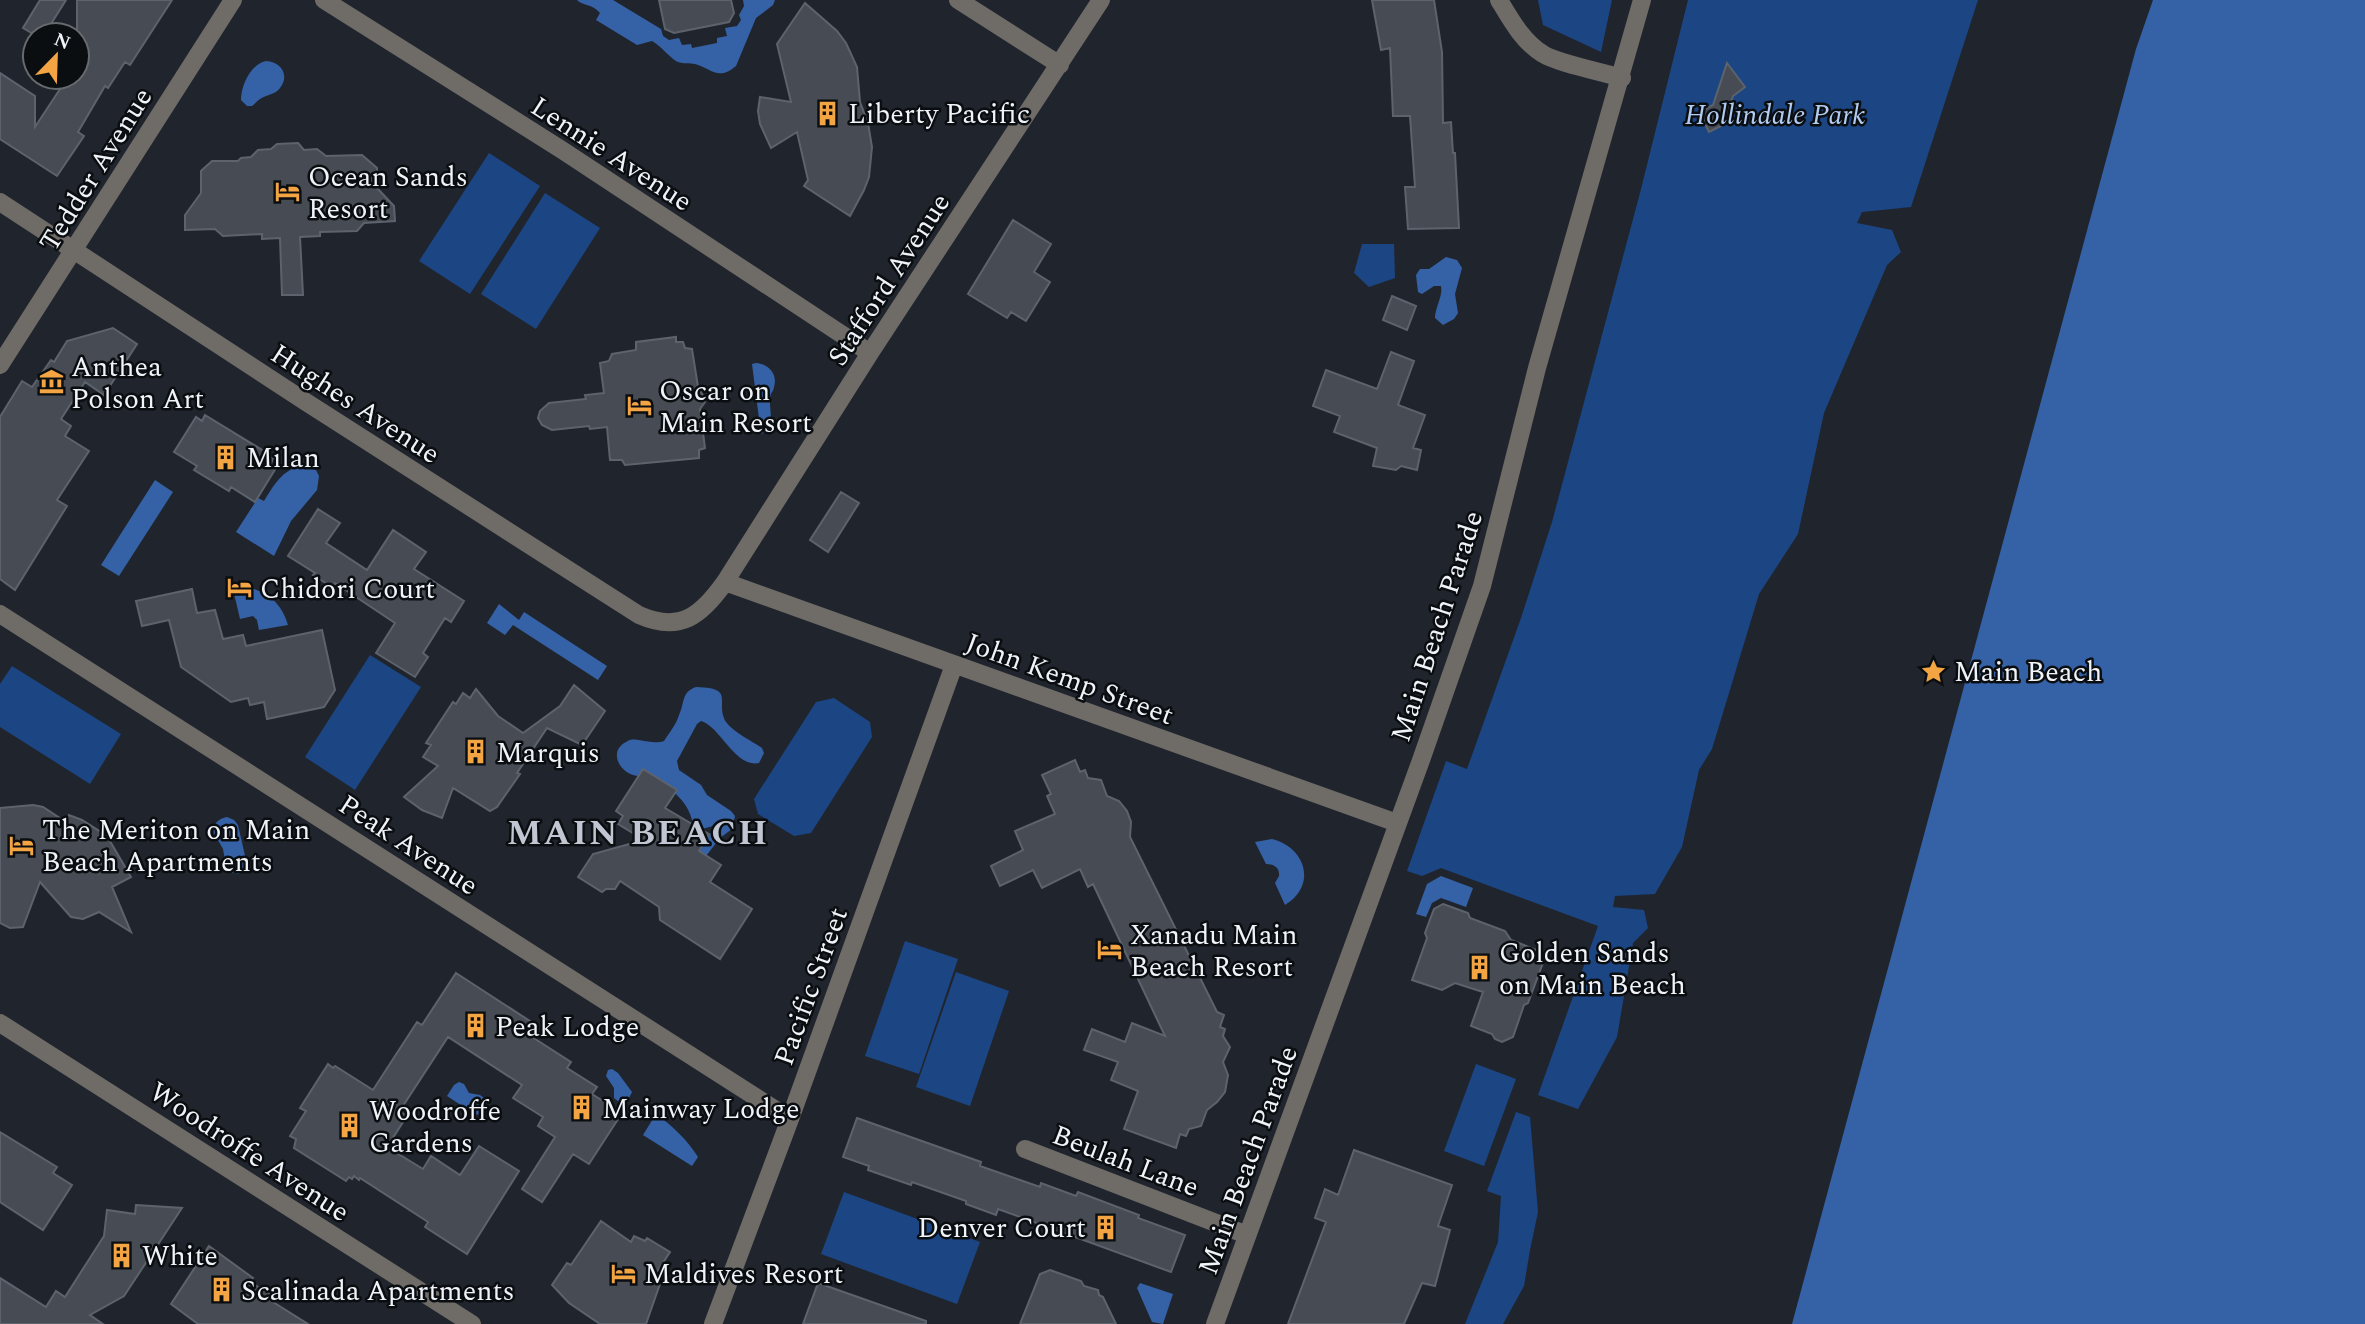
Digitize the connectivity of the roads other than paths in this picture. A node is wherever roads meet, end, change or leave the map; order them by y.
1 (233, 0) edge
2 (324, 0) edge
3 (958, 0) edge
4 (1101, 0) edge
5 (1499, 0) edge
6 (1642, 0) edge
7 (1060, 65) junction
8 (1622, 78) junction
9 (0, 202) edge
10 (75, 250) junction
11 (870, 353) junction
12 (0, 365) edge
13 (725, 582) junction
14 (0, 614) edge
15 (692, 618) joint
16 (954, 665) junction
17 (1397, 823) junction
18 (0, 1023) edge
19 (790, 1119) junction
20 (1024, 1149) dead end
21 (1247, 1235) junction
22 (472, 1324) edge
23 (713, 1324) edge
24 (1215, 1324) edge

1 - 10 street, Tedder Avenue
2 - 11 street, Lennie Avenue
3 - 7 street
4 - 7 street, Stafford Avenue
5 - 8 street
6 - 8 street, Main Beach Parade
7 - 11 street, Stafford Avenue
8 - 17 street, Main Beach Parade
9 - 10 street, Hughes Avenue
10 - 12 street, Tedder Avenue
10 - 15 street, Hughes Avenue
11 - 13 street, Stafford Avenue
13 - 15 street, Stafford Avenue
13 - 16 street, John Kemp Street
14 - 19 street, Peak Avenue
16 - 17 street, John Kemp Street
16 - 19 street, Pacific Street
17 - 21 street, Main Beach Parade
18 - 22 street, Woodroffe Avenue
19 - 23 street, Pacific Street
20 - 21 street, Beulah Lane
21 - 24 street, Main Beach Parade

